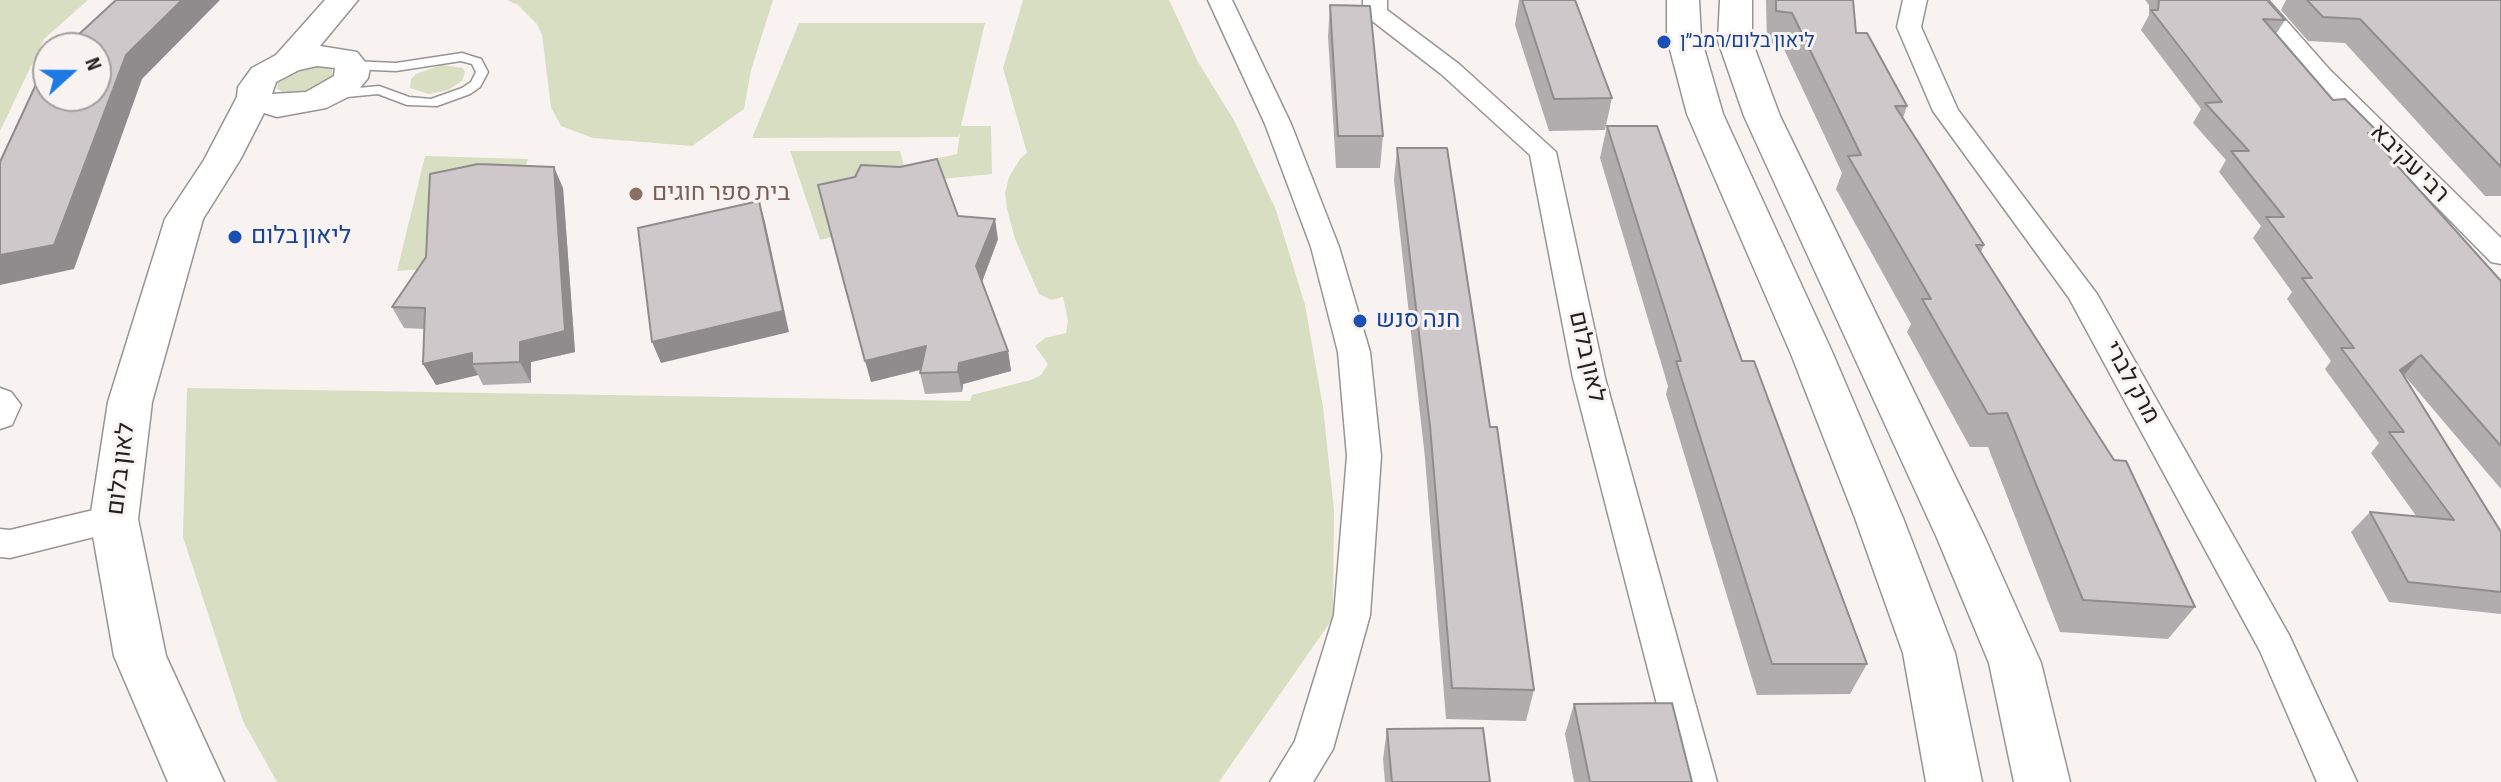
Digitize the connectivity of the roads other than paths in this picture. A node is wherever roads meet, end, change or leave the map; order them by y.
1 (1220, 0) edge
2 (1375, 0) edge
3 (1683, 0) edge
4 (1736, 0) edge
5 (1915, 0) edge
6 (2255, 0) edge
7 (341, 1) edge
8 (346, 61) junction
9 (288, 62) junction
10 (255, 97) junction
11 (313, 100) junction
12 (222, 160) junction
13 (2501, 255) edge
14 (0, 400) edge
15 (0, 417) edge
16 (114, 519) junction
17 (0, 543) edge
18 (196, 782) edge
19 (1290, 782) edge
20 (1697, 782) edge
21 (1954, 782) edge
22 (2042, 782) edge
23 (2337, 782) edge

1 - 19 street
2 - 20 street, לאון בלום
3 - 21 street
4 - 22 street
5 - 23 street, מרק לברי
6 - 13 street, רבי עקיבא
7 - 8 street
7 - 9 street
8 - 9 street
8 - 11 street, לאון בלום
8 - 11 lane
9 - 10 street, לאון בלום
10 - 11 street
10 - 12 street, לאון בלום
11 - 12 street, לאון בלום
12 - 16 street, לאון בלום
14 - 15 street
16 - 17 street
16 - 18 street, לאון בלום

